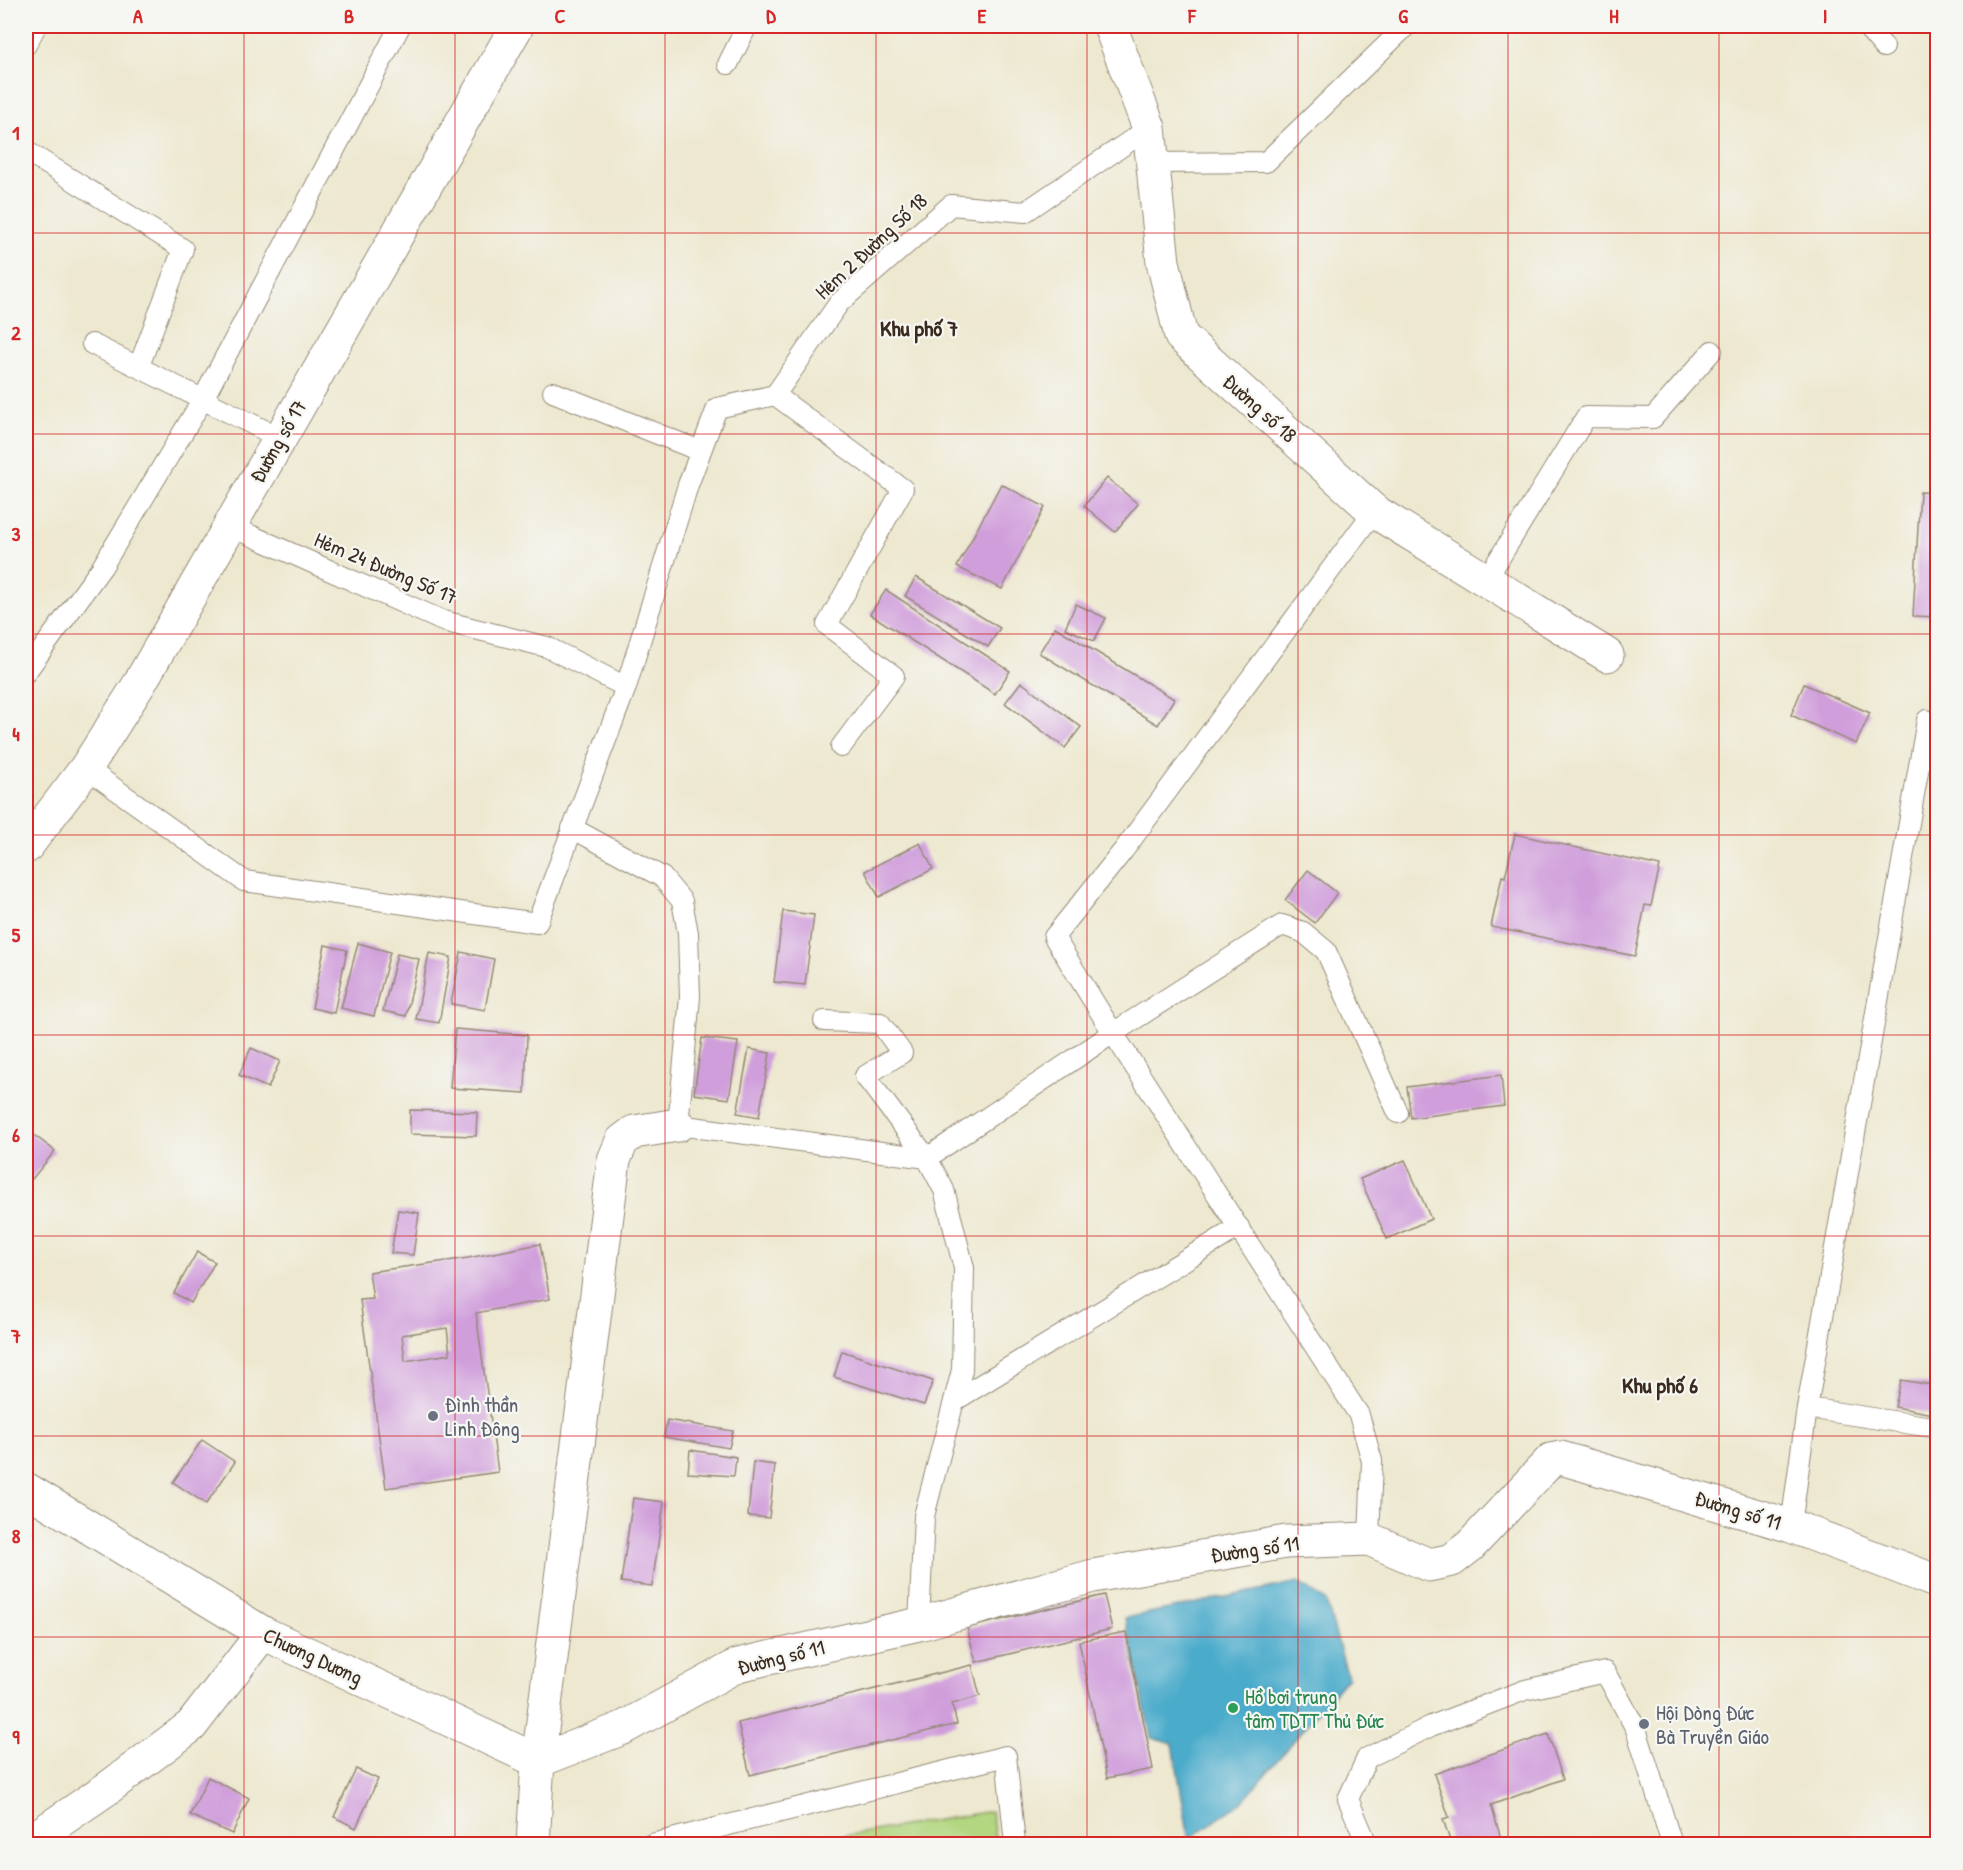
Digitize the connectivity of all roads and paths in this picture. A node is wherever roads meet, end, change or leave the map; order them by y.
1 (36, 26) edge
2 (400, 26) edge
3 (517, 26) edge
4 (747, 26) edge
5 (1110, 26) edge
6 (1406, 26) edge
7 (1866, 26) edge
8 (26, 45) edge
9 (1884, 46) dead end
10 (728, 64) dead end
11 (1149, 128) junction
12 (26, 151) edge
13 (1153, 163) junction
14 (93, 344) dead end
15 (1712, 351) dead end
16 (139, 366) junction
17 (553, 392) dead end
18 (775, 395) junction
19 (203, 399) junction
20 (280, 438) junction
21 (700, 451) junction
22 (1374, 511) junction
23 (230, 525) junction
24 (1486, 580) junction
25 (1607, 655) dead end
26 (26, 672) edge
27 (626, 687) junction
28 (1927, 720) dead end
29 (840, 747) dead end
30 (86, 768) junction
31 (572, 828) junction
32 (26, 847) edge
33 (824, 1021) dead end
34 (1113, 1033) junction
35 (1398, 1113) dead end
36 (678, 1125) junction
37 (927, 1158) junction
38 (1239, 1227) junction
39 (954, 1401) junction
40 (1807, 1408) junction
41 (1938, 1428) edge
42 (26, 1489) edge
43 (1791, 1526) junction
44 (1369, 1539) junction
45 (1938, 1582) edge
46 (919, 1624) junction
47 (263, 1633) junction
48 (538, 1761) junction
49 (26, 1845) edge
50 (532, 1845) edge
51 (652, 1845) edge
52 (1015, 1845) edge
53 (1367, 1845) edge
54 (1672, 1845) edge

1 - 8 lane
2 - 19 lane
3 - 20 street, Đường số 17
4 - 10 lane
5 - 11 street, Đường số 18
6 - 13 lane
7 - 9 lane
11 - 13 street, Đường số 18
11 - 18 lane, Hẻm 2 Đường Số 18
12 - 16 lane
13 - 22 street, Đường số 18
14 - 16 lane
15 - 24 lane
16 - 19 lane
17 - 21 lane
18 - 21 lane
18 - 29 lane
19 - 20 lane
19 - 26 lane
20 - 23 street, Đường số 17
21 - 27 lane
22 - 24 street, Đường số 18
22 - 34 lane
23 - 27 lane, Hẻm 24 Đường Số 17
23 - 30 street, Đường số 17
24 - 25 street, Đường số 18
27 - 31 lane
28 - 40 lane
30 - 31 lane
30 - 32 street, Đường số 17
31 - 36 lane
33 - 37 lane
34 - 35 lane
34 - 37 lane
34 - 38 lane
36 - 37 lane
36 - 48 street
37 - 39 lane
38 - 39 lane
38 - 44 lane
39 - 46 lane
40 - 41 lane
40 - 43 lane
42 - 47 street, Chương Dương
43 - 44 street, Đường số 11
43 - 45 street, Đường số 11
44 - 46 street, Đường số 11
46 - 48 street, Đường số 11
47 - 48 street, Chương Dương
47 - 49 street
48 - 50 street
51 - 52 lane
53 - 54 lane

